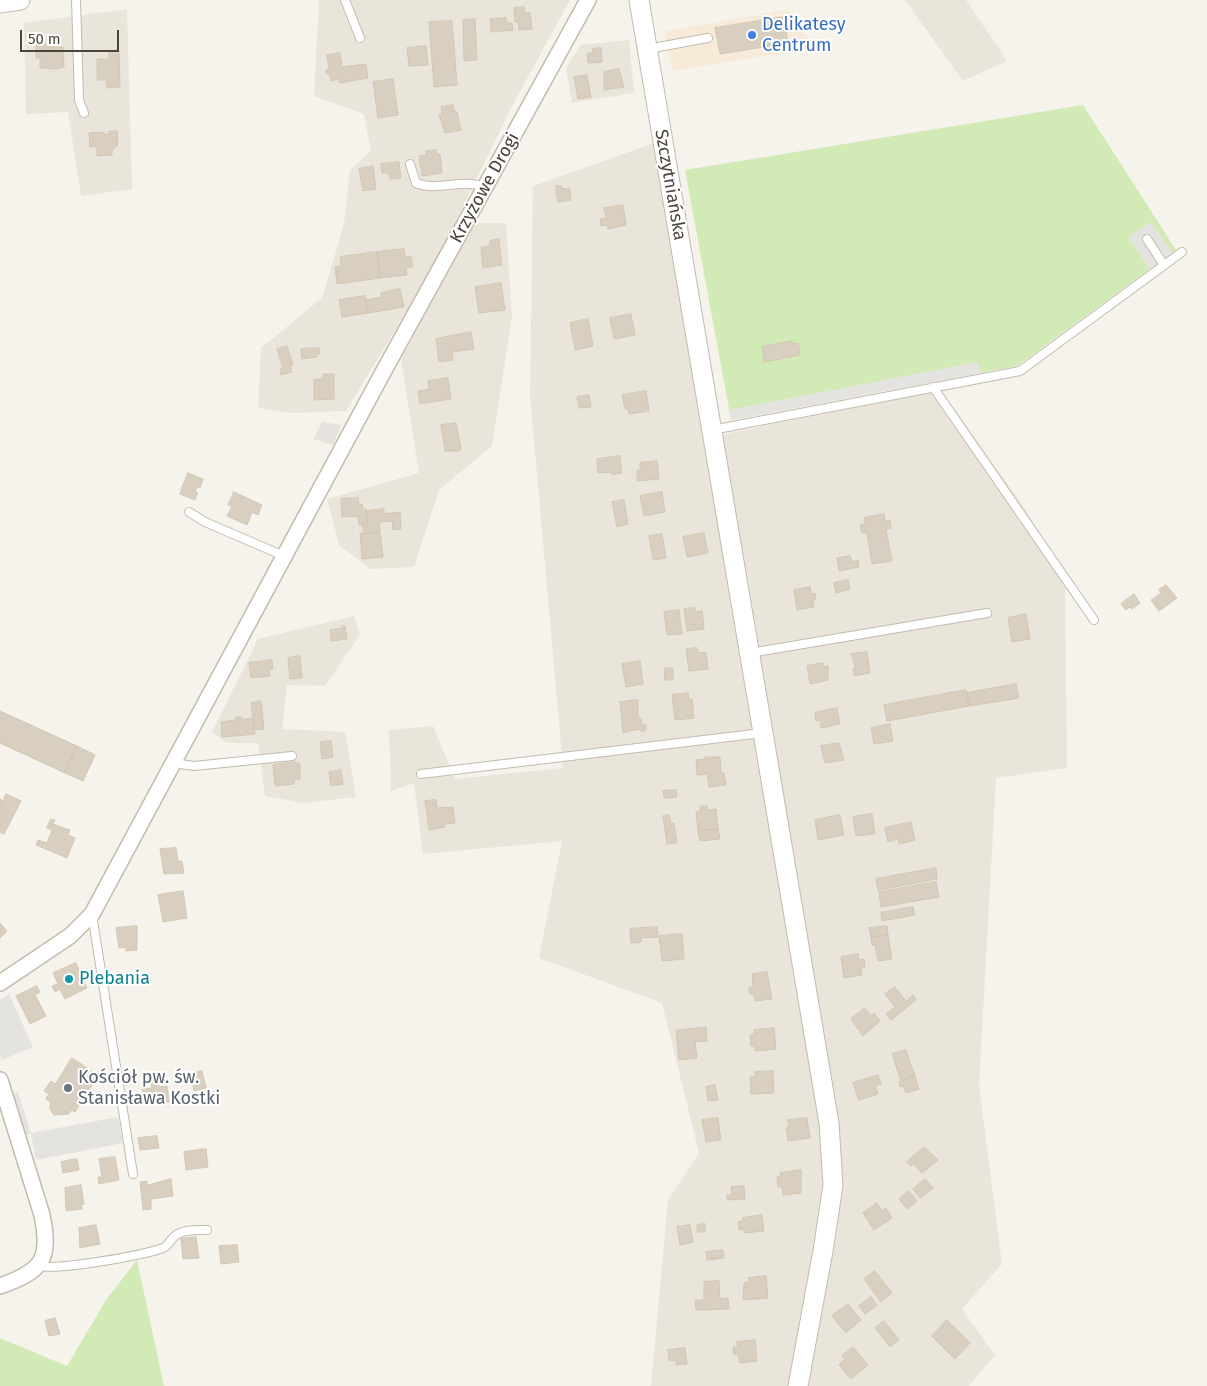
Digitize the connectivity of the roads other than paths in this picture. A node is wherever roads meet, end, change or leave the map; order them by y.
1 (20, 0) edge
2 (76, 0) edge
3 (344, 0) edge
4 (588, 0) edge
5 (639, 1) edge
6 (0, 3) edge
7 (360, 38) dead end
8 (708, 38) dead end
9 (647, 49) junction
10 (84, 113) dead end
11 (410, 164) dead end
12 (485, 187) junction
13 (1147, 239) dead end
14 (1182, 252) dead end
15 (1164, 266) junction
16 (933, 387) junction
17 (710, 430) junction
18 (190, 512) dead end
19 (284, 556) junction
20 (987, 613) dead end
21 (1094, 620) dead end
22 (748, 653) junction
23 (762, 733) junction
24 (292, 756) dead end
25 (172, 763) junction
26 (421, 774) dead end
27 (92, 914) junction
28 (0, 983) edge
29 (0, 1080) edge
30 (133, 1174) dead end
31 (207, 1230) dead end
32 (38, 1266) junction
33 (0, 1286) edge
34 (798, 1386) edge

1 - 6 street
2 - 10 lane
3 - 7 lane
4 - 12 street, Krzyżowe Drogi
5 - 9 street, Szczytniańska
8 - 9 lane
9 - 17 street, Szczytniańska
11 - 12 lane
12 - 19 street, Krzyżowe Drogi
13 - 15 lane
14 - 15 lane
15 - 16 lane
16 - 17 lane
16 - 21 lane
17 - 22 street, Szczytniańska
18 - 19 lane
19 - 25 street, Krzyżowe Drogi
20 - 22 lane
22 - 23 street, Szczytniańska
23 - 26 lane
23 - 34 street, Szczytniańska
24 - 25 lane
25 - 27 street, Krzyżowe Drogi
27 - 28 street, Krzyżowe Drogi
27 - 30 lane
29 - 32 street
31 - 32 lane
32 - 33 street

